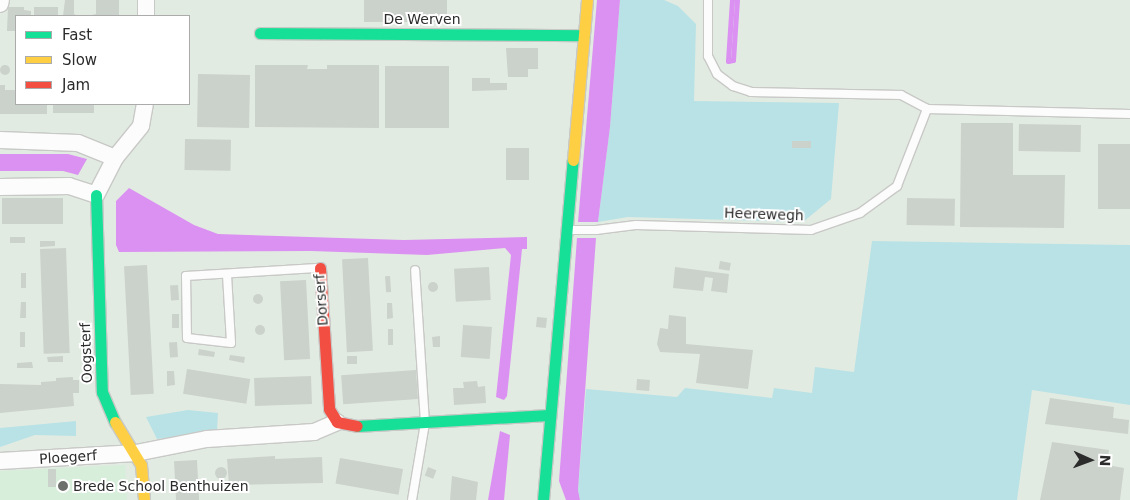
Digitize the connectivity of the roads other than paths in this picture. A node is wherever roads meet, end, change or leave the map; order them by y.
1 (146, 0) edge
2 (587, 0) edge
3 (708, 0) edge
4 (146, 15) edge
5 (260, 33) dead end
6 (584, 35) junction
7 (145, 105) edge
8 (927, 109) junction
9 (1130, 114) edge
10 (0, 140) edge
11 (115, 158) junction
12 (0, 187) edge
13 (96, 195) junction
14 (572, 230) junction
15 (320, 268) joint
16 (415, 270) dead end
17 (227, 275) junction
18 (550, 415) junction
19 (337, 422) junction
20 (425, 423) junction
21 (136, 453) junction
22 (0, 461) edge
23 (144, 500) edge
24 (412, 500) edge
25 (543, 500) edge

1 - 4 street
2 - 6 street
3 - 8 lane
5 - 6 street, De Werven
6 - 14 street
7 - 11 street
8 - 9 lane
8 - 14 lane, Heerewegh
10 - 11 street
11 - 13 street
12 - 13 street
13 - 21 street, Oogsterf
14 - 18 street
15 - 17 lane, Dorserf
15 - 19 street, Dorserf
16 - 20 lane
17 - 17 lane, Dorserf
18 - 20 street
18 - 25 street
19 - 20 street
19 - 21 street
20 - 24 lane
21 - 22 street, Ploegerf
21 - 23 street, Oogsterf

